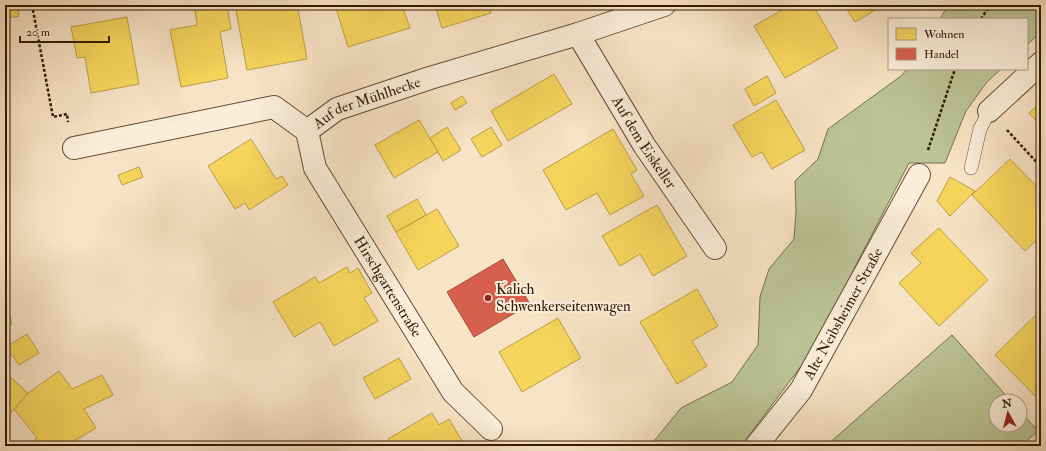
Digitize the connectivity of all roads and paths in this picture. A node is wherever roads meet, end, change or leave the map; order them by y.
1 (32, 5) edge
2 (664, 5) edge
3 (990, 5) edge
4 (982, 18) edge
5 (578, 34) junction
6 (1041, 63) edge
7 (955, 70) edge
8 (989, 111) junction
9 (69, 126) dead end
10 (307, 131) junction
11 (74, 148) dead end
12 (1041, 167) edge
13 (971, 168) dead end
14 (919, 175) joint
15 (715, 248) dead end
16 (491, 429) dead end
17 (756, 446) edge

1 - 9 path
2 - 5 street, Auf der Mühlhecke
3 - 4 path
5 - 10 street, Auf der Mühlhecke
5 - 15 street, Auf dem Eiskeller
6 - 8 street
7 - 14 path
8 - 12 path
8 - 13 lane
10 - 11 street, Auf der Mühlhecke
10 - 16 street, Hirschgartenstraße
14 - 17 street, Alte Neibsheimer Straße

